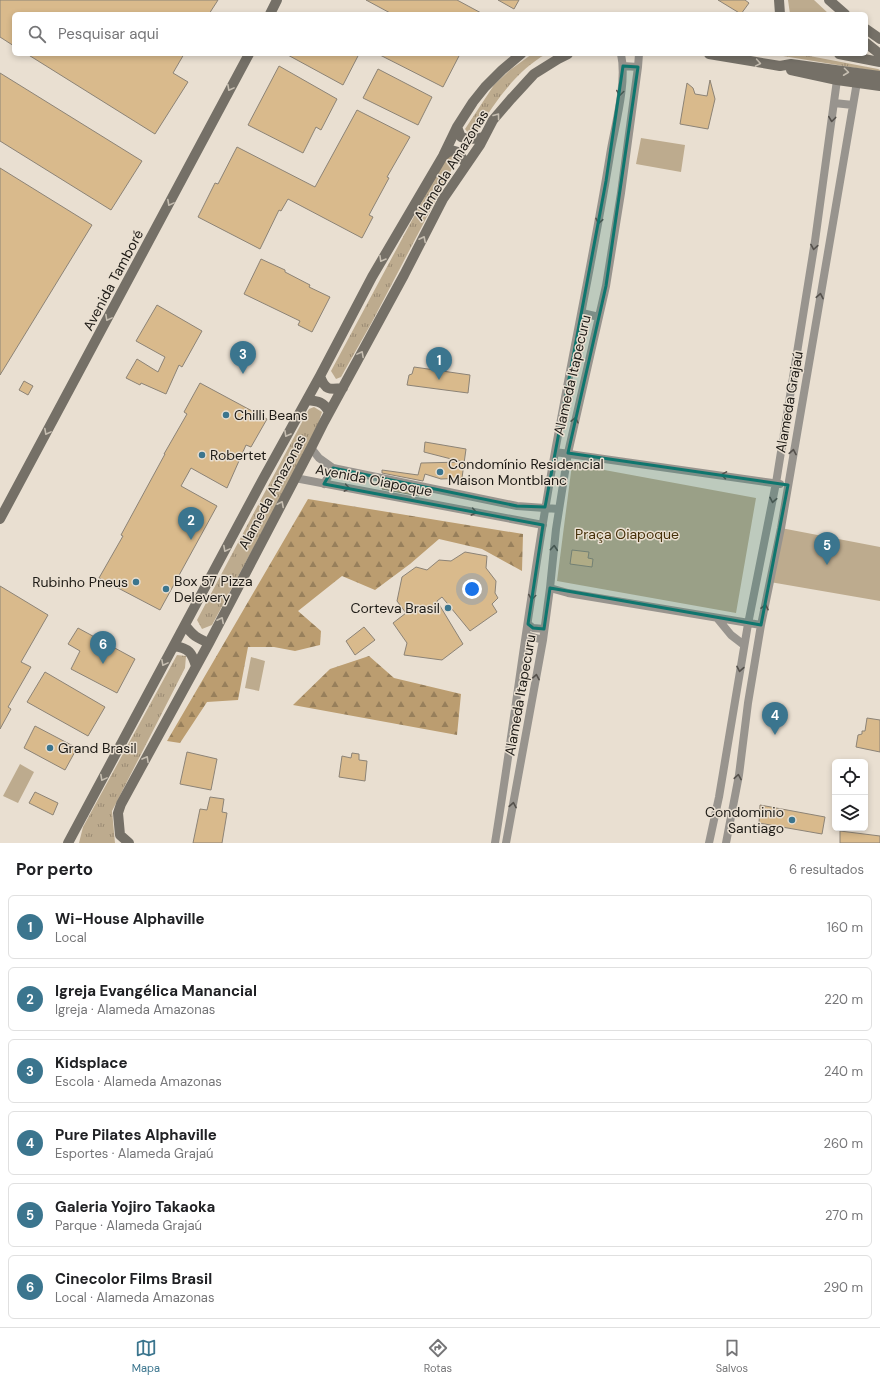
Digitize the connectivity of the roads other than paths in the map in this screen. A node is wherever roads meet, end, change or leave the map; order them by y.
1 (278, 0) edge
2 (779, 0) edge
3 (825, 0) edge
4 (829, 0) edge
5 (271, 12) edge
6 (780, 12) edge
7 (836, 12) edge
8 (843, 12) edge
9 (868, 30) edge
10 (880, 39) edge
11 (868, 45) edge
12 (880, 54) edge
13 (248, 56) edge
14 (519, 56) edge
15 (563, 56) edge
16 (621, 56) edge
17 (639, 56) edge
18 (721, 56) edge
19 (848, 56) edge
20 (880, 62) edge
21 (623, 66) junction
22 (780, 66) junction
23 (638, 67) junction
24 (880, 76) edge
25 (837, 80) junction
26 (858, 82) junction
27 (880, 86) edge
28 (834, 103) junction
29 (853, 105) junction
30 (457, 127) junction
31 (484, 137) junction
32 (443, 156) junction
33 (466, 164) junction
34 (582, 313) junction
35 (804, 313) junction
36 (599, 317) junction
37 (816, 319) junction
38 (320, 376) junction
39 (343, 388) junction
40 (306, 400) junction
41 (329, 412) junction
42 (311, 448) junction
43 (555, 452) junction
44 (568, 453) junction
45 (332, 468) junction
46 (295, 478) junction
47 (776, 483) junction
48 (324, 484) junction
49 (788, 485) junction
50 (545, 507) junction
51 (560, 509) junction
52 (0, 519) edge
53 (542, 525) junction
54 (550, 588) junction
55 (717, 618) junction
56 (528, 624) junction
57 (748, 624) junction
58 (185, 625) junction
59 (762, 625) junction
60 (544, 629) junction
61 (526, 635) junction
62 (543, 640) junction
63 (209, 643) junction
64 (744, 645) junction
65 (174, 646) junction
66 (196, 666) junction
67 (734, 700) junction
68 (748, 703) junction
69 (719, 797) junction
70 (734, 802) junction
71 (716, 815) junction
72 (731, 818) junction
73 (73, 838) edge
74 (121, 839) edge
75 (68, 843) edge
76 (129, 843) edge
77 (495, 843) edge
78 (506, 843) edge
79 (710, 843) edge
80 (726, 843) edge

1 - 5 main road
2 - 6 main road
3 - 7 main road
4 - 8 main road
9 - 10 main road
11 - 12 main road
13 -> 52 main road, Avenida Tamboré
14 - 30 main road, Alameda Amazonas
31 -> 15 main road, Alameda Amazonas
16 - 21 street, Alameda Itapecuru
17 - 23 street, Alameda Itapecuru
18 -> 22 main road
19 - 20 main road
21 - 23 street
21 -> 34 street, Alameda Itapecuru
22 -> 24 main road
22 - 25 main road
23 - 36 street, Alameda Itapecuru
25 - 26 main road
25 - 28 street, Alameda Grajaú
26 - 27 main road
26 - 29 street, Alameda Grajaú
28 - 29 street
28 -> 35 street, Alameda Grajaú
37 -> 29 street, Alameda Grajaú
30 - 31 main road
30 - 32 main road, Alameda Amazonas
31 - 33 main road, Alameda Amazonas
32 - 33 main road
32 -> 38 main road, Alameda Amazonas
39 -> 33 main road, Alameda Amazonas
34 - 36 street
34 - 43 street, Alameda Itapecuru
35 - 37 street
35 - 47 street, Alameda Grajaú
44 -> 36 street, Alameda Itapecuru
49 -> 37 street, Alameda Grajaú
38 - 39 main road
38 - 40 main road, Alameda Amazonas
39 - 41 main road, Alameda Amazonas
40 - 41 main road
40 -> 58 main road, Alameda Amazonas
41 - 42 main road, Alameda Amazonas
42 - 45 street, Avenida Oiapoque
42 - 46 main road, Alameda Amazonas
43 - 44 street
43 - 50 street, Alameda Itapecuru
47 -> 44 street
44 - 51 street, Alameda Itapecuru
45 - 48 street
45 - 50 street, Avenida Oiapoque
46 - 48 street, Avenida Oiapoque
63 -> 46 main road, Alameda Amazonas
47 - 49 street
47 -> 57 street, Alameda Grajaú
48 -> 53 street, Avenida Oiapoque
59 -> 49 street, Alameda Grajaú
50 - 51 street, Avenida Oiapoque
50 - 53 street, Alameda Itapecuru
54 -> 51 street, Alameda Itapecuru
53 -> 56 street, Alameda Itapecuru
54 - 55 street
54 - 60 street, Alameda Itapecuru
55 - 57 street
55 - 64 street
56 - 60 street
56 - 61 street, Alameda Itapecuru
57 - 59 street
57 - 64 street, Alameda Grajaú
58 - 63 main road
58 - 65 main road, Alameda Amazonas
59 - 68 street, Alameda Grajaú
60 - 62 street, Alameda Itapecuru
61 - 62 street
61 - 77 street, Alameda Itapecuru
78 -> 62 street, Alameda Itapecuru
63 - 66 main road, Alameda Amazonas
64 -> 67 street, Alameda Grajaú
65 - 66 main road
65 -> 73 main road, Alameda Amazonas
74 -> 66 main road, Alameda Amazonas
67 - 68 street
67 - 69 street, Alameda Grajaú
70 -> 68 street, Alameda Grajaú
69 - 70 street
69 - 71 street, Alameda Grajaú
70 - 72 street, Alameda Grajaú
71 - 72 street
71 - 79 street, Alameda Grajaú
72 - 80 street, Alameda Grajaú
73 - 75 main road, Alameda Amazonas
74 - 76 main road, Alameda Amazonas

